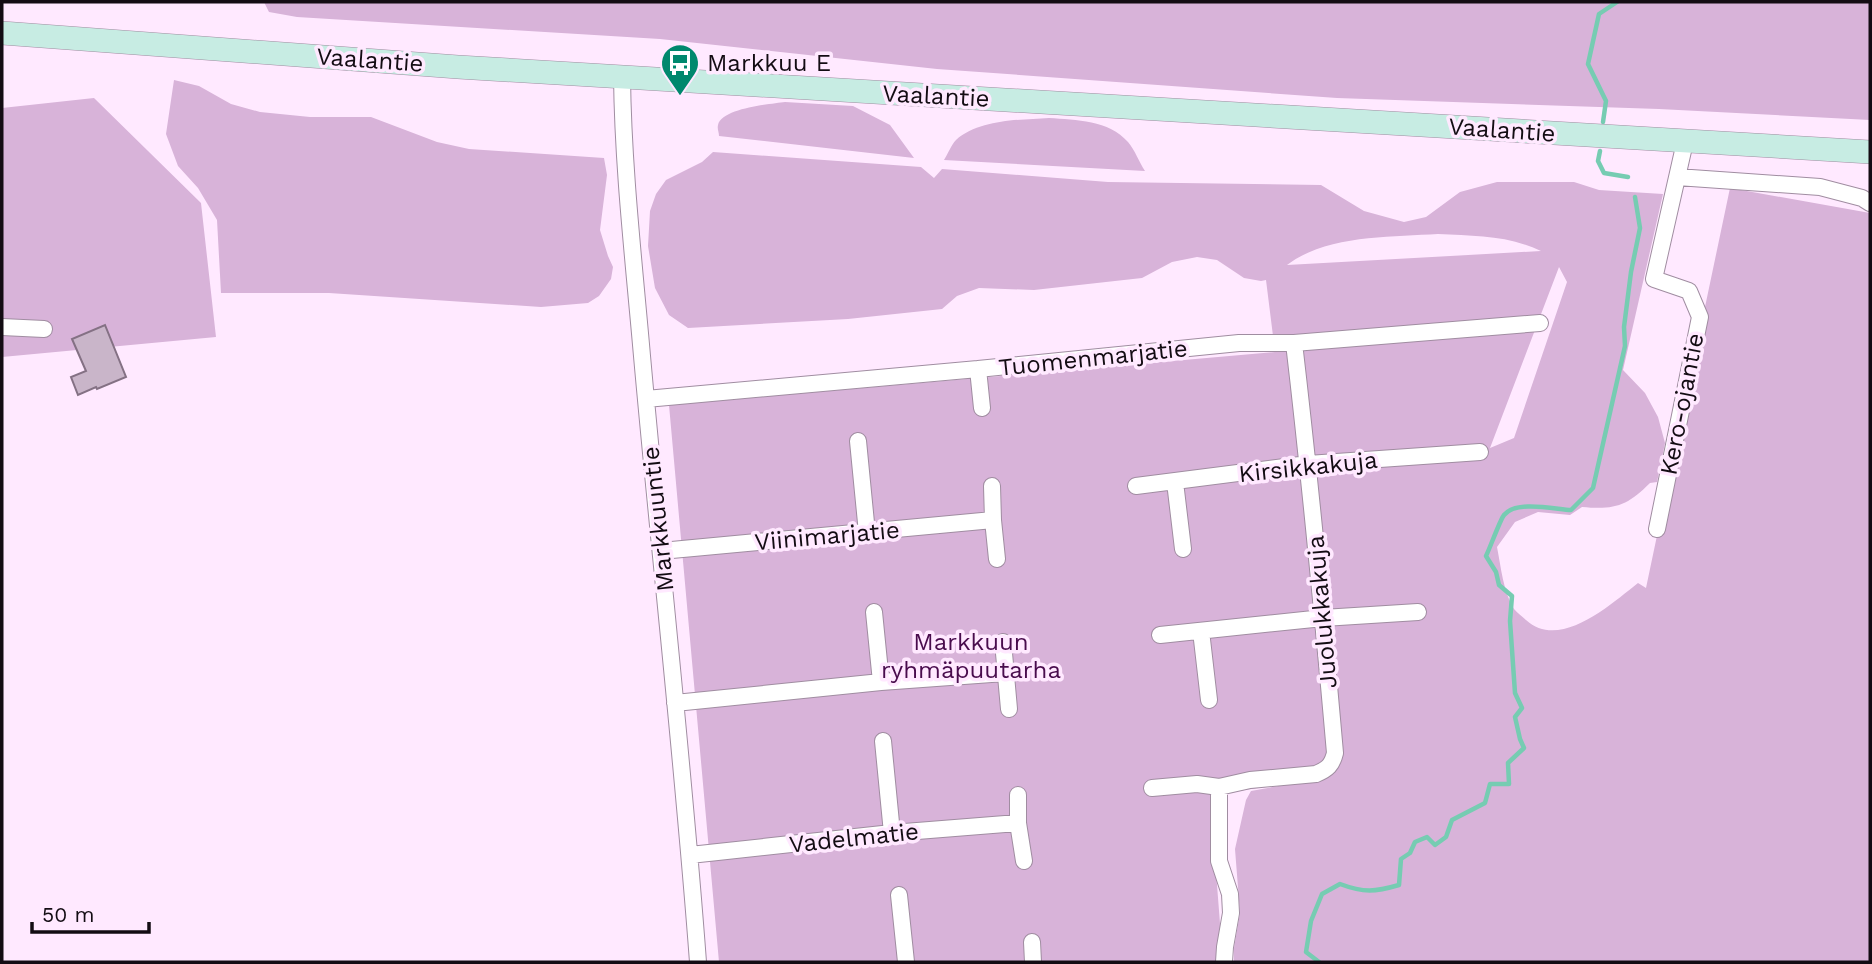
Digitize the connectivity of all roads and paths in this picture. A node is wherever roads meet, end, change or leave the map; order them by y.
1 (2, 33) edge
2 (622, 76) junction
3 (1685, 142) junction
4 (1870, 152) edge
5 (1677, 177) junction
6 (1870, 203) edge
7 (1540, 323) dead end
8 (2, 327) edge
9 (44, 329) dead end
10 (1294, 343) junction
11 (978, 369) junction
12 (646, 399) junction
13 (982, 408) dead end
14 (858, 441) dead end
15 (1480, 452) dead end
16 (1308, 464) junction
17 (1175, 482) junction
18 (992, 486) dead end
19 (1136, 486) dead end
20 (993, 520) junction
21 (1657, 529) dead end
22 (867, 533) junction
23 (1183, 549) dead end
24 (661, 551) junction
25 (997, 559) dead end
26 (874, 612) dead end
27 (1418, 612) dead end
28 (1323, 618) junction
29 (1201, 631) junction
30 (1160, 635) dead end
31 (1003, 642) dead end
32 (1005, 673) junction
33 (881, 682) junction
34 (1209, 700) dead end
35 (675, 703) junction
36 (1009, 709) dead end
37 (883, 741) dead end
38 (1219, 787) junction
39 (1153, 789) dead end
40 (1018, 795) dead end
41 (1018, 823) junction
42 (892, 833) junction
43 (690, 855) junction
44 (1024, 861) dead end
45 (899, 895) dead end
46 (1032, 942) dead end
47 (698, 962) edge
48 (906, 962) edge
49 (1033, 962) edge
50 (1224, 962) edge

1 - 2 street, Vaalantie
2 - 3 street, Vaalantie
2 - 12 street, Markkuuntie
3 - 4 street, Vaalantie
3 - 5 street, Kero-ojantie
5 - 6 street
5 - 21 street, Kero-ojantie
7 - 10 street, Tuomenmarjatie
8 - 9 street
10 - 11 street, Tuomenmarjatie
10 - 16 street, Juolukkakuja
11 - 12 street, Tuomenmarjatie
11 - 13 street
12 - 24 street, Markkuuntie
14 - 22 street
15 - 16 street, Kirsikkakuja
16 - 17 street, Kirsikkakuja
16 - 28 street, Juolukkakuja
17 - 19 street, Kirsikkakuja
17 - 23 street
18 - 20 street
20 - 22 street, Viinimarjatie
20 - 25 street
22 - 24 street, Viinimarjatie
24 - 35 street, Markkuuntie
26 - 33 street
27 - 28 street
28 - 29 street
28 - 38 street, Juolukkakuja
29 - 30 street
29 - 34 street
31 - 32 street
32 - 33 street
32 - 36 street
33 - 35 street
35 - 43 street, Markkuuntie
37 - 42 street
38 - 39 street, Juolukkakuja
38 - 50 street
40 - 41 street
41 - 42 street, Vadelmatie
41 - 44 street
42 - 43 street, Vadelmatie
43 - 47 street, Markkuuntie
45 - 48 street
46 - 49 street

